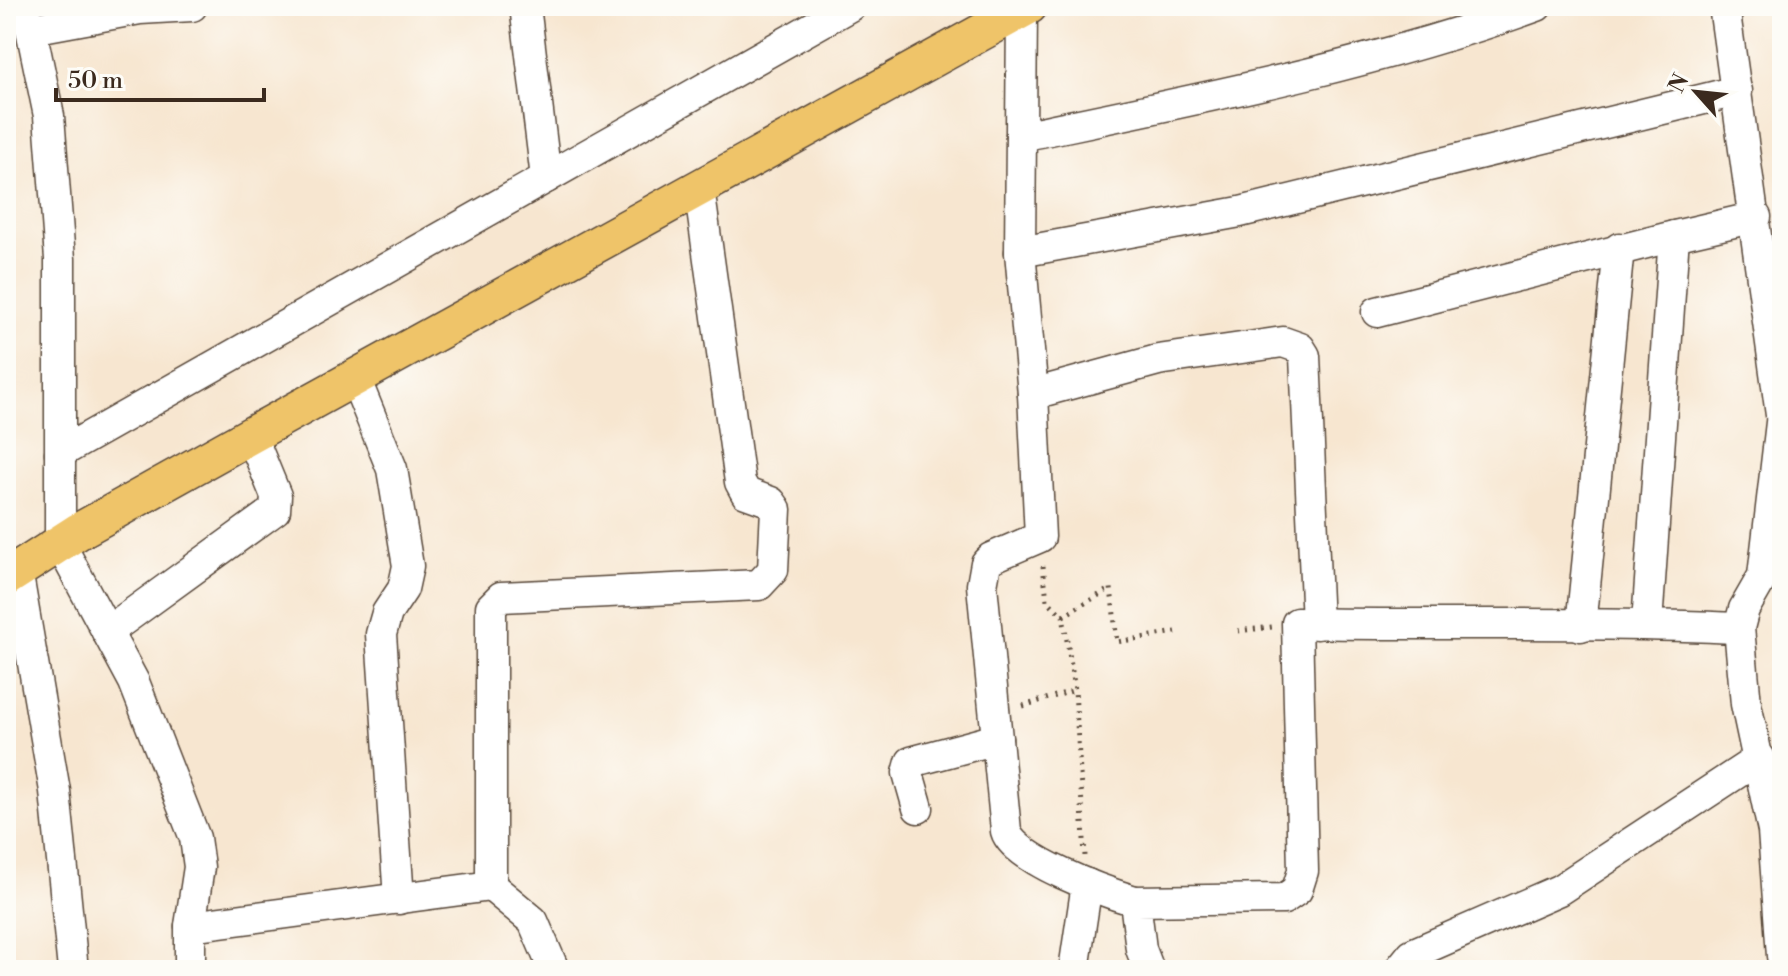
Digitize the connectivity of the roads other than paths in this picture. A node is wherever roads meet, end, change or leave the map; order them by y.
1 (192, 6) edge
2 (525, 6) edge
3 (850, 6) edge
4 (1537, 6) edge
5 (1724, 6) edge
6 (1025, 8) edge
7 (27, 17) edge
8 (1737, 91) junction
9 (1021, 136) junction
10 (546, 178) junction
11 (699, 188) junction
12 (1756, 217) junction
13 (1674, 236) junction
14 (1619, 248) junction
15 (1020, 252) junction
16 (1377, 312) dead end
17 (355, 378) junction
18 (1033, 394) junction
19 (1782, 414) edge
20 (251, 435) junction
21 (60, 453) junction
22 (60, 544) junction
23 (11, 574) edge
24 (1772, 578) edge
25 (1317, 624) junction
26 (1647, 624) junction
27 (1581, 626) junction
28 (1739, 628) junction
29 (107, 632) junction
30 (997, 728) junction
31 (1760, 758) junction
32 (918, 808) dead end
33 (1087, 884) junction
34 (491, 886) junction
35 (399, 899) junction
36 (1135, 901) junction
37 (190, 926) junction
38 (1782, 956) edge
39 (73, 970) edge
40 (190, 970) edge
41 (554, 970) edge
42 (1074, 970) edge
43 (1149, 970) edge
44 (1399, 970) edge

1 - 7 street
2 - 10 street
3 - 10 street
4 - 9 street
5 - 8 street
6 - 9 street
6 - 11 main road
7 - 21 street
8 - 12 street
8 - 15 street
9 - 15 street
10 - 21 street
11 - 17 main road
11 - 34 street
12 - 13 street
12 - 19 street
13 - 14 street
13 - 26 street
14 - 16 street
14 - 27 street
15 - 18 street
17 - 20 main road
17 - 35 street
18 - 25 street
18 - 30 street
19 - 24 street
20 - 22 main road
20 - 29 street
21 - 22 street
22 - 23 main road
22 - 29 street
23 - 39 street
24 - 28 street
25 - 27 street
25 - 36 street
26 - 27 street
26 - 28 street
28 - 31 street
29 - 37 street
30 - 32 street
30 - 33 street
31 - 38 street
31 - 44 street
33 - 36 street
33 - 42 street
34 - 35 street
34 - 41 street
35 - 37 street
36 - 43 street
37 - 40 street

